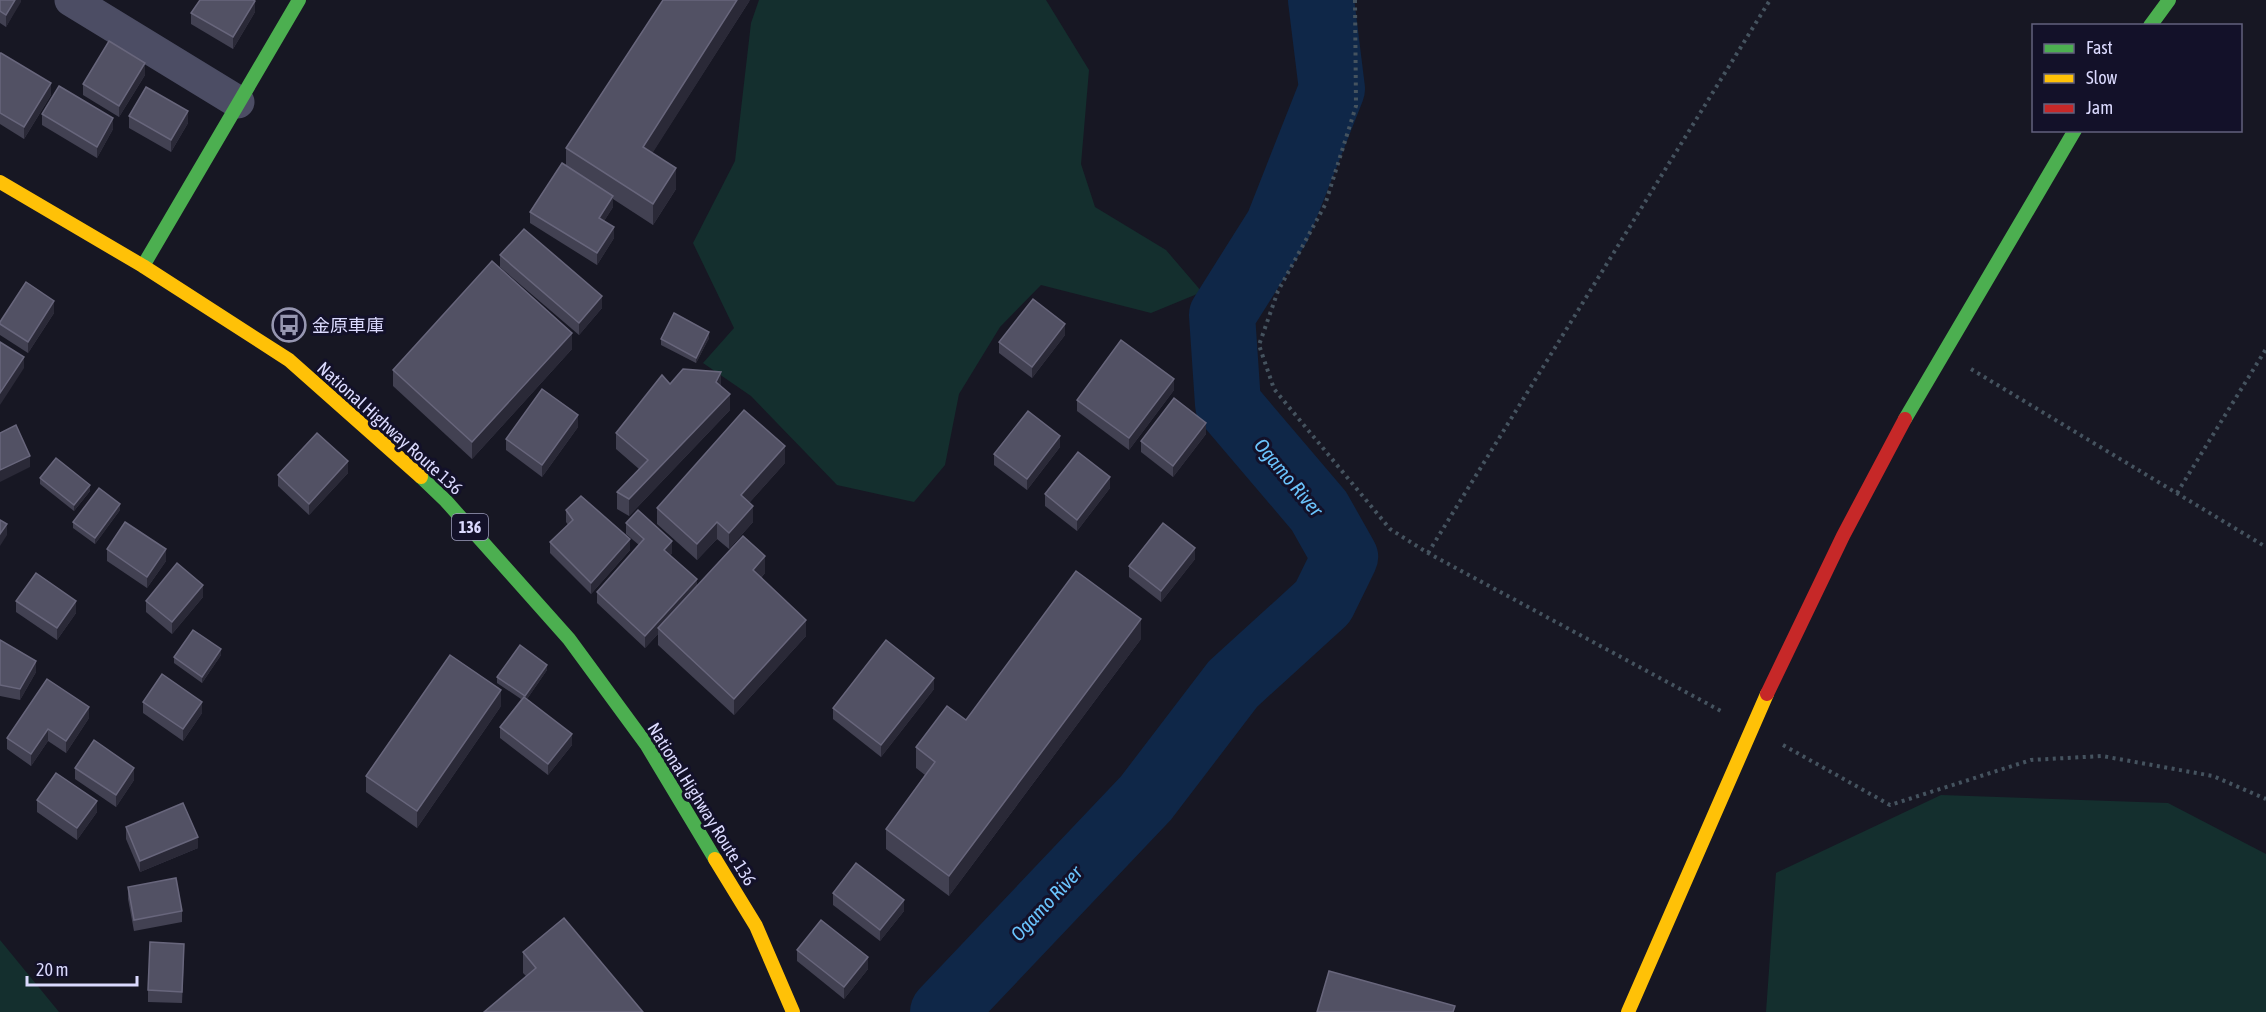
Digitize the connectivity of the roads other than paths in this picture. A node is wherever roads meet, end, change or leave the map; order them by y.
1 (299, 0) edge
2 (2169, 0) edge
3 (86, 4) edge
4 (2151, 24) edge
5 (238, 102) junction
6 (2074, 132) edge
7 (0, 182) edge
8 (143, 266) junction
9 (793, 1012) edge
10 (1628, 1012) edge

1 - 5 main road
2 - 4 main road
3 - 5 street
5 - 8 main road
6 - 10 main road
7 - 8 main road, National Highway Route 136 / 136
8 - 9 main road, National Highway Route 136 / 136

